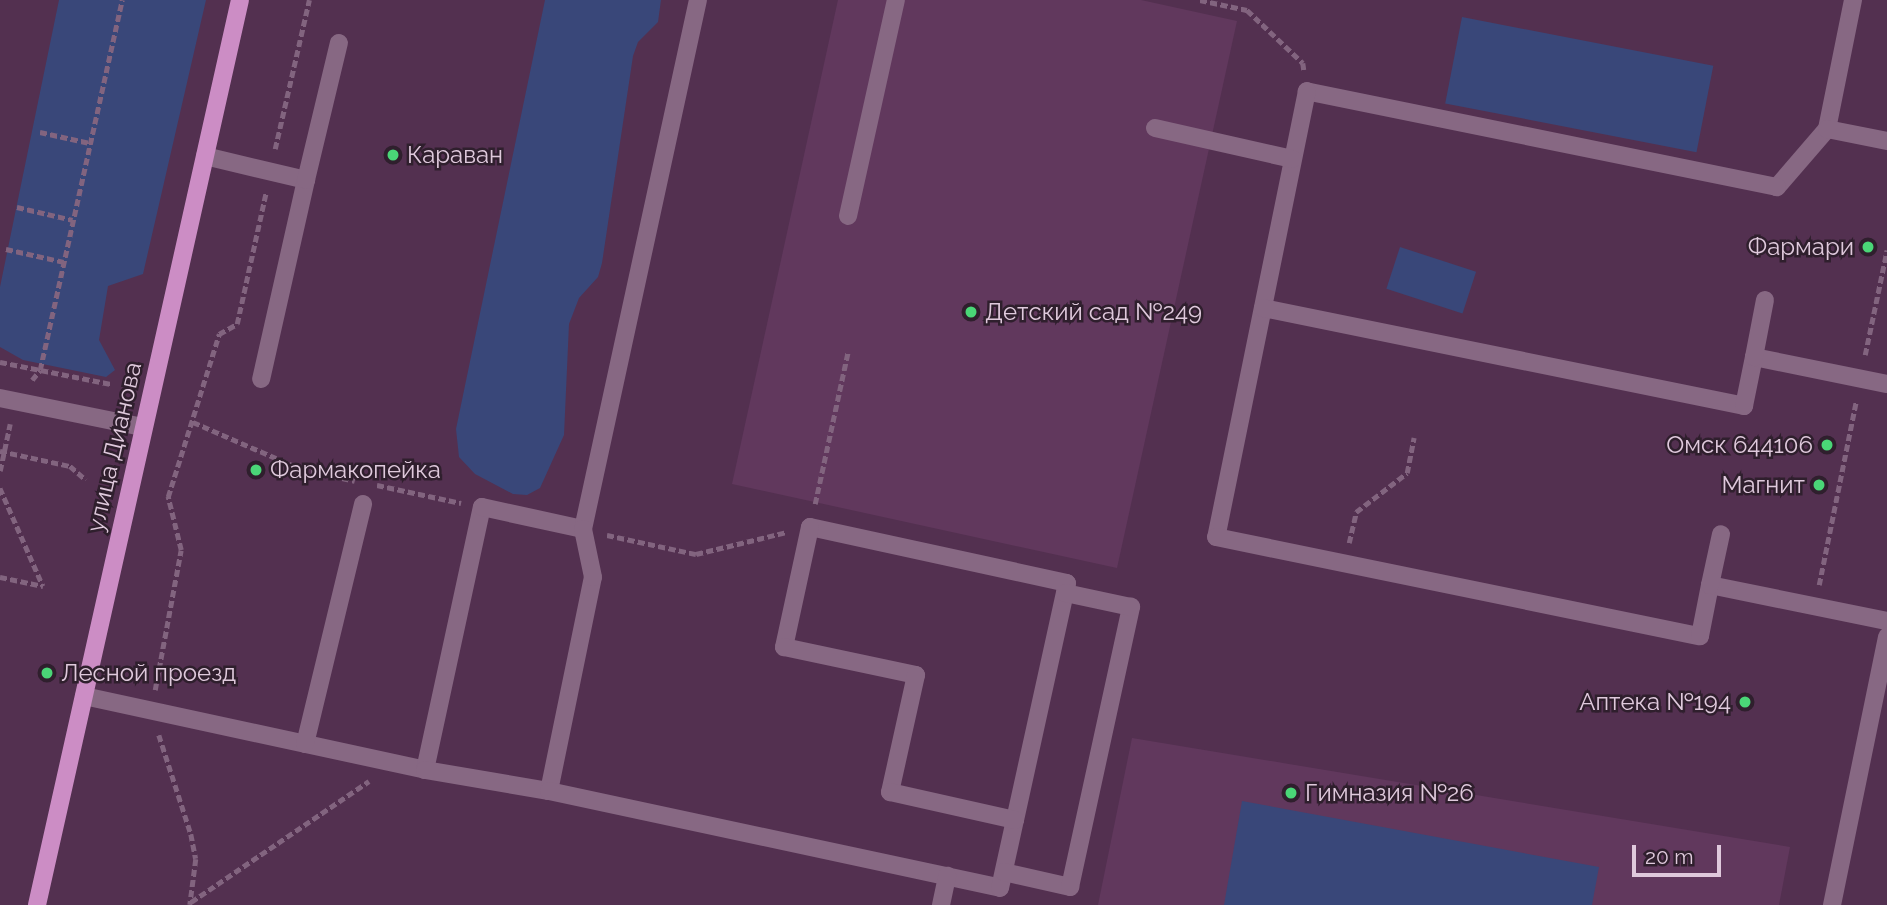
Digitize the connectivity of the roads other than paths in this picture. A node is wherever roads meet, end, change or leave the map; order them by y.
1 (240, 0) edge
2 (698, 0) edge
3 (896, 0) edge
4 (1853, 0) edge
5 (339, 43) dead end
6 (1155, 128) dead end
7 (1827, 129) junction
8 (1887, 141) edge
9 (205, 156) junction
10 (1293, 159) junction
11 (306, 180) junction
12 (849, 216) dead end
13 (1765, 300) dead end
14 (1263, 308) junction
15 (1754, 357) junction
16 (261, 379) dead end
17 (1887, 384) edge
18 (8, 400) edge
19 (143, 427) junction
20 (363, 504) dead end
21 (583, 529) junction
22 (1721, 534) dead end
23 (1710, 585) junction
24 (1065, 593) junction
25 (1887, 621) edge
26 (1886, 648) edge
27 (84, 696) junction
28 (305, 744) junction
29 (425, 770) junction
30 (550, 791) junction
31 (1015, 820) junction
32 (1004, 872) junction
33 (947, 876) junction
34 (37, 905) edge
35 (941, 905) edge
36 (1832, 905) edge

1 - 9 main road, улица Дианова
2 - 21 lane
3 - 12 lane
4 - 7 lane
5 - 11 lane
6 - 10 lane
7 - 8 lane
7 - 10 lane
9 - 11 lane
9 - 19 main road, улица Дианова
10 - 14 lane
11 - 16 lane
13 - 15 lane
14 - 15 lane
14 - 23 lane
15 - 17 lane
18 - 19 lane
19 - 27 main road, улица Дианова
20 - 28 lane
21 - 29 lane
21 - 30 lane
22 - 23 lane
23 - 25 lane
24 - 31 lane
24 - 31 lane
24 - 32 lane
26 - 36 lane
27 - 28 lane
27 - 34 main road, улица Дианова
28 - 29 lane
29 - 30 lane
30 - 33 lane
31 - 32 lane
32 - 33 lane
33 - 35 lane

